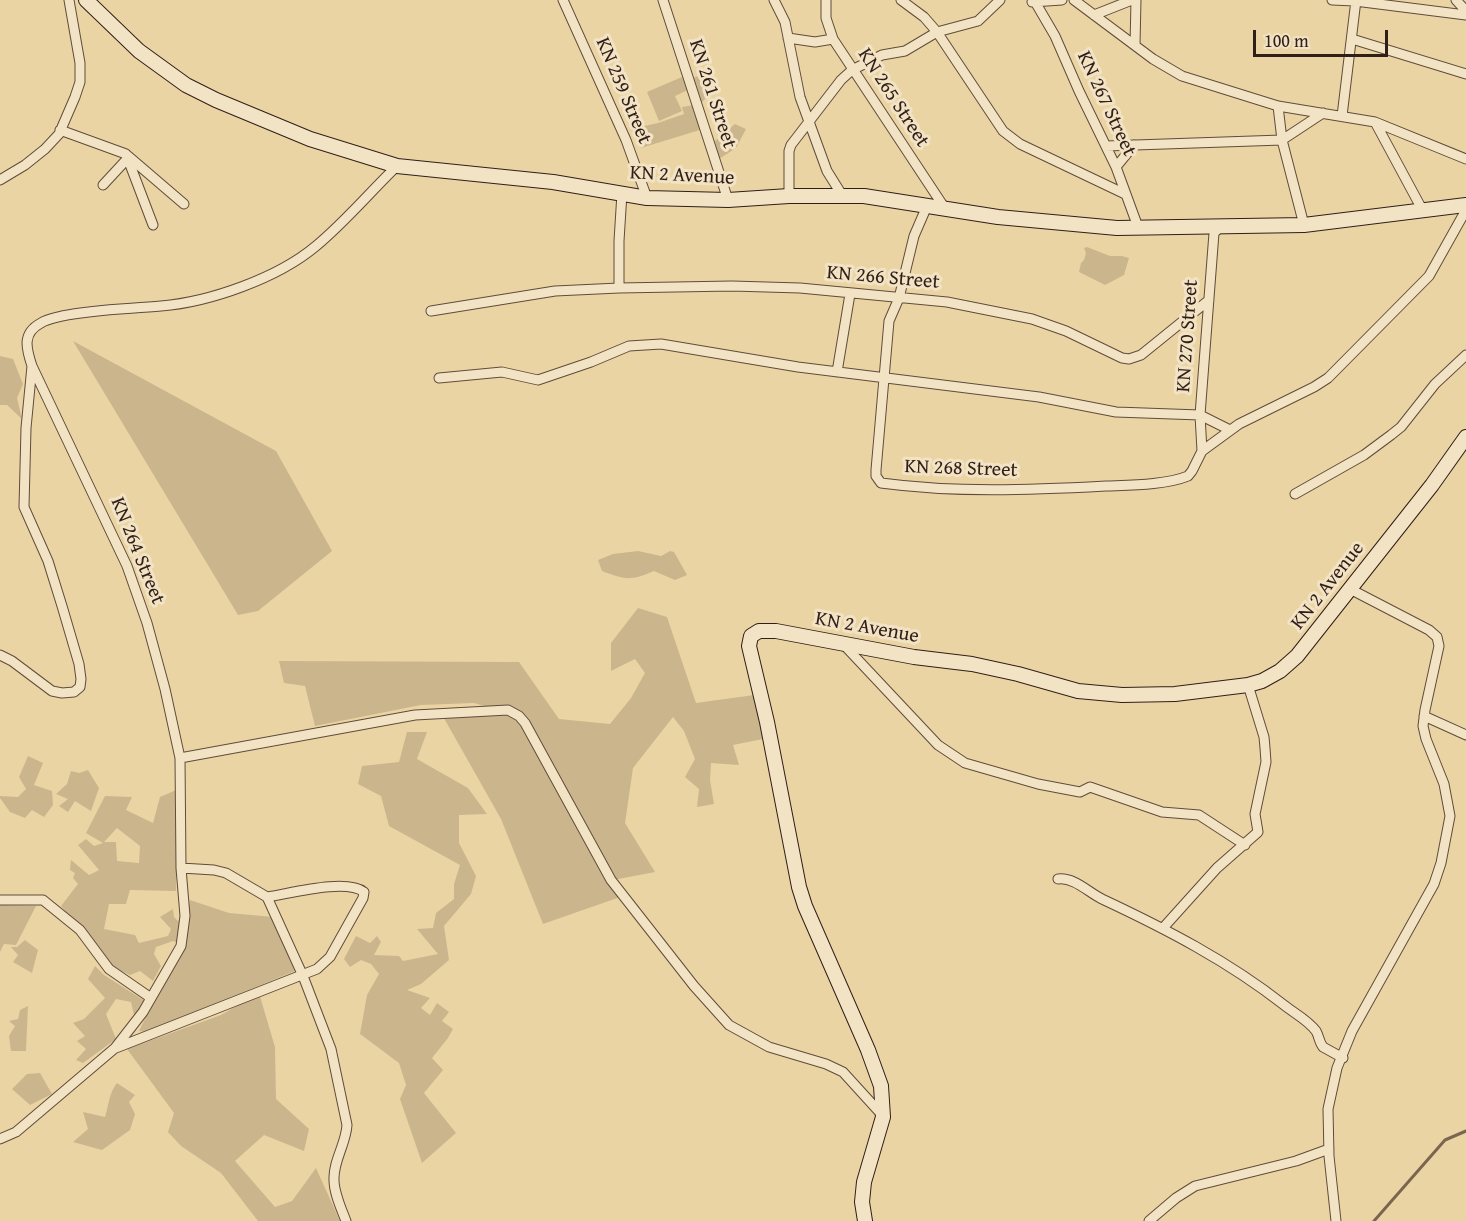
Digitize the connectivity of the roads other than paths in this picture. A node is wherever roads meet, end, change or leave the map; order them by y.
1 (69, 0) edge
2 (86, 0) edge
3 (563, 0) edge
4 (663, 0) edge
5 (774, 0) edge
6 (826, 0) edge
7 (901, 0) edge
8 (1000, 0) edge
9 (1062, 0) edge
10 (1074, 0) edge
11 (1134, 0) edge
12 (1332, 0) edge
13 (1356, 0) edge
14 (1456, 0) edge
15 (1032, 1) edge
16 (1466, 13) edge
17 (1094, 15) junction
18 (937, 32) junction
19 (788, 38) junction
20 (833, 39) junction
21 (1352, 39) junction
22 (1135, 45) junction
23 (852, 70) junction
24 (1466, 74) edge
25 (1278, 106) junction
26 (1323, 113) junction
27 (1342, 116) junction
28 (810, 120) junction
29 (1376, 122) junction
30 (60, 130) junction
31 (1282, 140) junction
32 (1134, 145) junction
33 (1106, 146) junction
34 (127, 156) junction
35 (1466, 159) edge
36 (397, 166) junction
37 (1116, 167) junction
38 (0, 180) edge
39 (103, 185) dead end
40 (622, 193) junction
41 (1125, 194) junction
42 (842, 195) junction
43 (789, 196) junction
44 (647, 198) junction
45 (728, 200) junction
46 (184, 204) dead end
47 (1466, 205) edge
48 (927, 206) junction
49 (946, 210) junction
50 (1466, 210) edge
51 (1423, 211) junction
52 (153, 225) dead end
53 (1304, 225) junction
54 (1220, 226) junction
55 (1138, 227) junction
56 (619, 288) junction
57 (849, 294) junction
58 (898, 298) junction
59 (1209, 300) junction
60 (431, 311) dead end
61 (1466, 355) edge
62 (32, 366) junction
63 (837, 372) junction
64 (439, 378) dead end
65 (885, 379) junction
66 (1200, 415) junction
67 (1230, 430) junction
68 (1466, 437) edge
69 (1202, 451) junction
70 (1294, 494) dead end
71 (1350, 589) junction
72 (844, 645) junction
73 (0, 655) edge
74 (1248, 685) junction
75 (1424, 716) junction
76 (1466, 735) edge
77 (180, 758) junction
78 (1245, 845) junction
79 (181, 868) junction
80 (1058, 879) dead end
81 (267, 897) junction
82 (0, 900) edge
83 (1163, 928) junction
84 (303, 976) junction
85 (151, 998) junction
86 (115, 1048) junction
87 (1343, 1058) junction
88 (883, 1117) junction
89 (0, 1139) edge
90 (1329, 1149) junction
91 (346, 1221) edge
92 (865, 1221) edge
93 (1149, 1221) edge
94 (1336, 1221) edge

1 - 30 street
2 - 36 main road, KN 2 Avenue
3 - 44 street, KN 259 Street
4 - 45 street, KN 261 Street
5 - 19 street
6 - 20 street, KN 265 Street
7 - 18 street
8 - 18 street
9 - 15 street
10 - 17 street
11 - 17 street
11 - 22 street
12 - 13 street
13 - 16 street
13 - 21 street
14 - 16 street
15 - 33 street, KN 267 Street
17 - 22 street
18 - 23 street
18 - 41 street
19 - 20 street
19 - 28 street
20 - 23 street, KN 265 Street
21 - 24 street
21 - 27 street
22 - 25 street
23 - 28 street
23 - 49 street, KN 265 Street
25 - 26 street
25 - 31 street
26 - 27 street
26 - 31 street
27 - 29 street
28 - 42 street
28 - 43 street
29 - 35 street
29 - 51 street
30 - 34 street
30 - 38 street
31 - 32 street
31 - 53 street
32 - 33 street
32 - 37 street
33 - 37 street, KN 267 Street
34 - 39 street
34 - 46 street
34 - 52 street
36 - 40 main road, KN 2 Avenue
36 - 62 street, KN 264 Street
37 - 41 street, KN 267 Street
40 - 44 main road, KN 2 Avenue
40 - 56 street
41 - 55 street, KN 267 Street
42 - 43 main road, KN 2 Avenue
42 - 48 main road, KN 2 Avenue
43 - 45 main road, KN 2 Avenue
44 - 45 main road, KN 2 Avenue
47 - 51 main road, KN 2 Avenue
48 - 49 main road, KN 2 Avenue
48 - 58 street, KN 268 Street
49 - 55 main road, KN 2 Avenue
50 - 67 street
51 - 53 main road, KN 2 Avenue
53 - 54 main road, KN 2 Avenue
54 - 55 main road, KN 2 Avenue
54 - 59 street, KN 270 Street
56 - 57 street, KN 266 Street
56 - 60 street, KN 266 Street
57 - 58 street, KN 266 Street
57 - 63 street
58 - 59 street, KN 266 Street
58 - 65 street, KN 268 Street
59 - 66 street, KN 270 Street
61 - 70 street
62 - 73 street
62 - 77 street, KN 264 Street
63 - 64 street
63 - 65 street
65 - 66 street
65 - 69 street, KN 268 Street
66 - 67 street
66 - 69 street, KN 270 Street
67 - 69 street
68 - 71 main road, KN 2 Avenue
71 - 74 main road, KN 2 Avenue
71 - 75 street
72 - 74 main road, KN 2 Avenue
72 - 78 street
72 - 88 main road, KN 2 Avenue
74 - 78 street
75 - 76 street
75 - 87 street
77 - 79 street, KN 264 Street
77 - 88 street
78 - 83 street
79 - 81 street
79 - 85 street, KN 264 Street
80 - 83 street
81 - 84 street
81 - 84 street
82 - 85 street
83 - 87 street
84 - 86 street
84 - 91 street
85 - 86 street, KN 264 Street
86 - 89 street, KN 264 Street
87 - 90 street
88 - 92 main road, KN 2 Avenue
90 - 93 street
90 - 94 street

